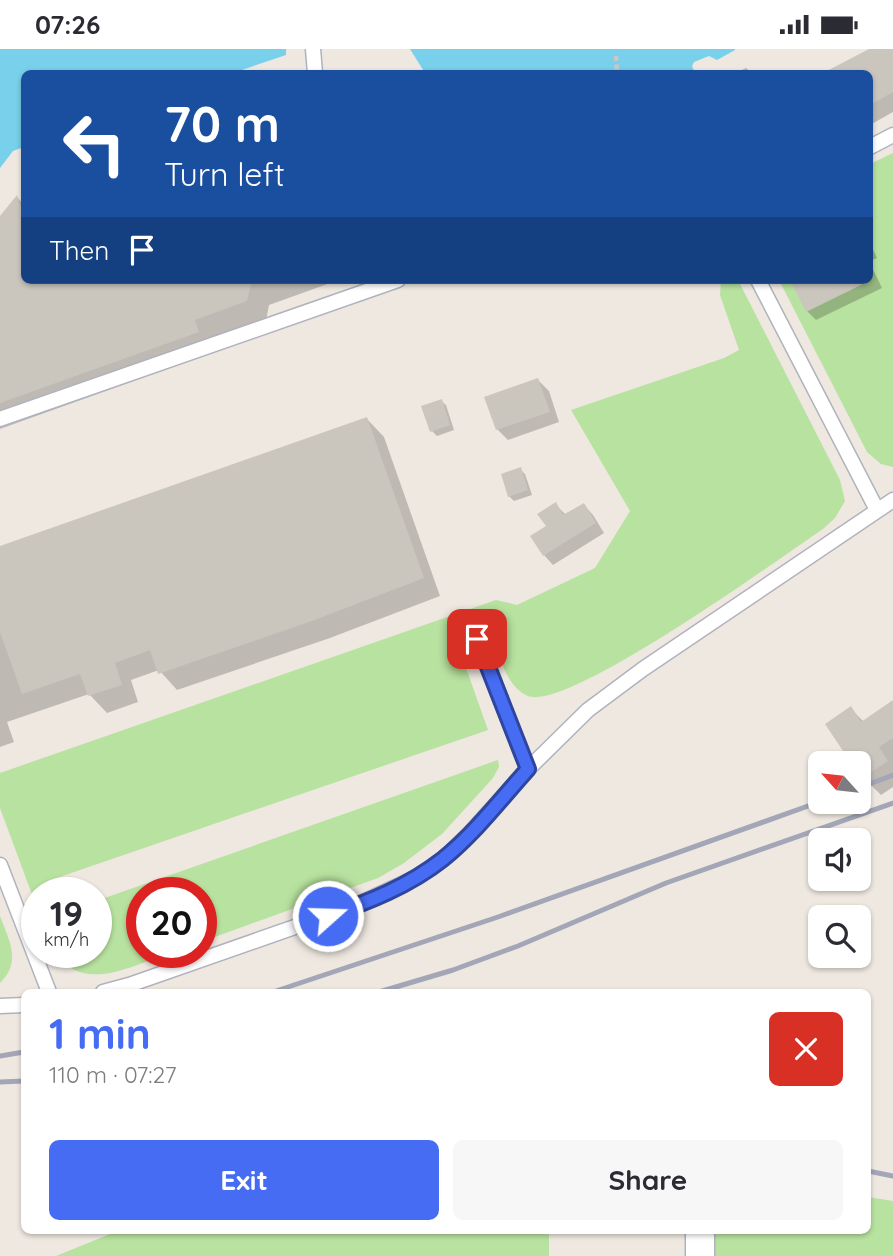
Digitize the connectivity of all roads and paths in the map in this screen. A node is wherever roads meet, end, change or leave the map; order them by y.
1 (313, 49) edge
2 (616, 56) dead end
3 (315, 70) edge
4 (617, 70) edge
5 (893, 135) edge
6 (873, 145) edge
7 (385, 284) edge
8 (760, 284) edge
9 (0, 419) edge
10 (893, 500) edge
11 (877, 510) junction
12 (477, 639) dead end
13 (528, 769) junction
14 (0, 865) edge
15 (48, 989) edge
16 (115, 989) edge
17 (21, 1005) edge
18 (0, 1006) edge
19 (700, 1234) edge
20 (700, 1256) edge

1 - 3 lane
2 - 4 path
5 - 6 lane
7 - 9 lane
8 - 11 lane
10 - 11 lane
11 - 13 lane
12 - 13 lane
13 - 16 lane
14 - 15 lane
17 - 18 lane
19 - 20 street

